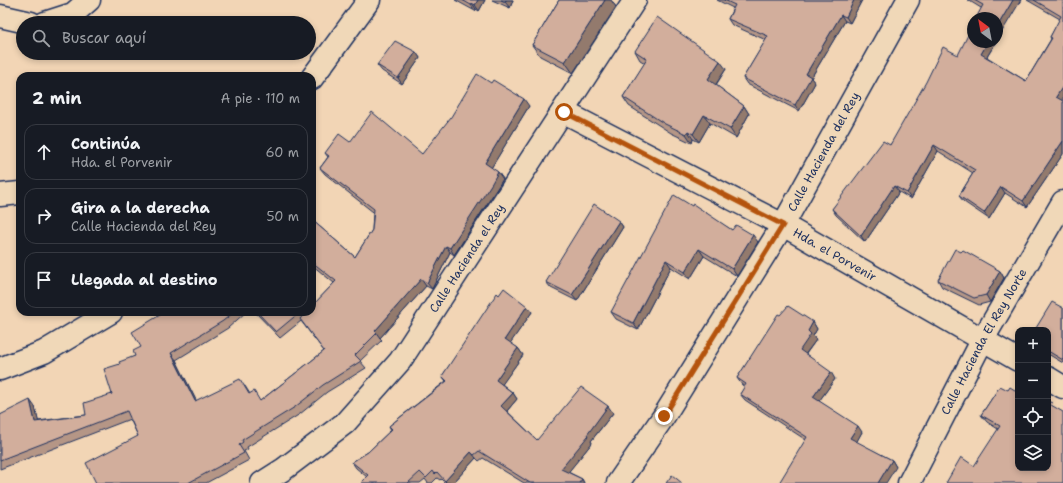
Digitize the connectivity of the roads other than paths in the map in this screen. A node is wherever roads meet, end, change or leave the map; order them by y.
1 (89, 0) edge
2 (369, 0) edge
3 (635, 0) edge
4 (908, 0) edge
5 (0, 16) edge
6 (67, 16) edge
7 (16, 20) edge
8 (316, 73) edge
9 (564, 112) junction
10 (16, 193) edge
11 (0, 195) edge
12 (1063, 202) edge
13 (783, 225) junction
14 (104, 316) edge
15 (983, 339) junction
16 (1015, 358) edge
17 (0, 369) edge
18 (1051, 380) edge
19 (1063, 387) edge
20 (262, 483) edge
21 (618, 483) edge
22 (909, 483) edge

1 - 6 street
2 - 8 street
3 - 9 street, Calle Hacienda el Rey
4 - 13 street, Calle Hacienda del Rey
5 - 7 street
9 - 13 street, Hda. el Porvenir
9 - 20 street, Calle Hacienda el Rey
10 - 11 street
12 - 15 street, Calle Hacienda El Rey Norte
13 - 15 street, Hda. el Porvenir
13 - 21 street, Calle Hacienda del Rey
14 - 17 street
15 - 16 street, Hda. el Porvenir
15 - 22 street, Calle Hacienda El Rey Norte
18 - 19 street

